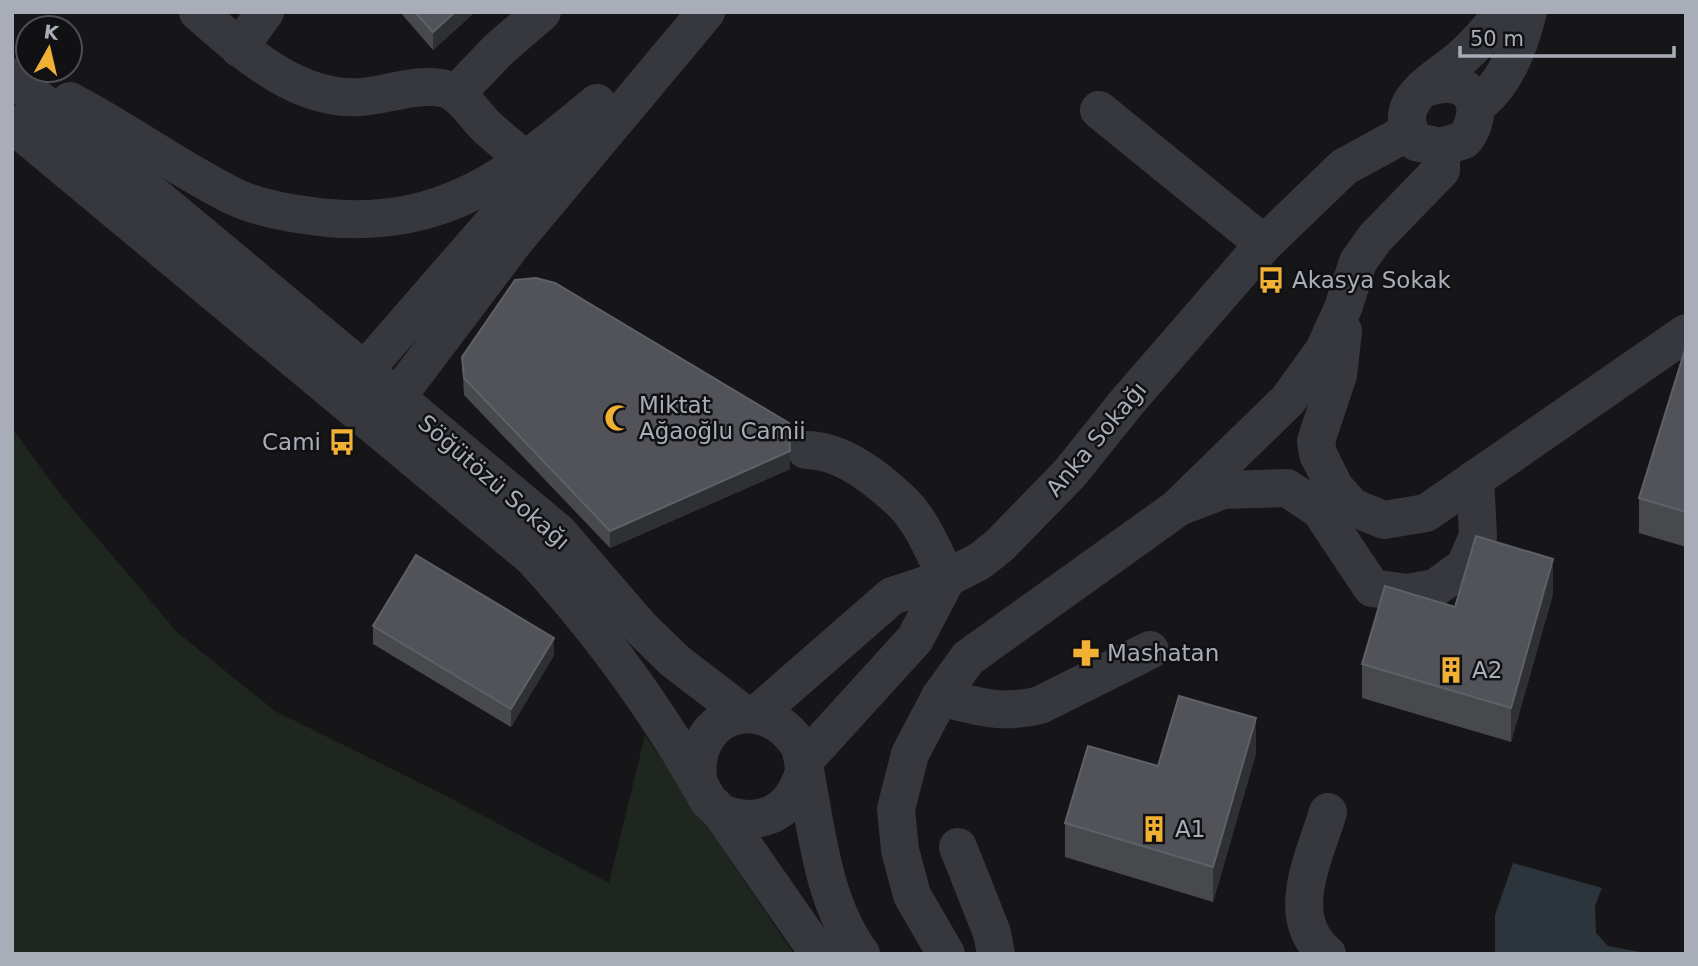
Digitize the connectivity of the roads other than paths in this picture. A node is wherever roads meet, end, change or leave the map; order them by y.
1 (198, 12) edge
2 (265, 12) edge
3 (542, 12) edge
4 (674, 12) edge
5 (706, 12) edge
6 (1503, 12) edge
7 (1528, 12) edge
8 (239, 48) junction
9 (12, 74) edge
10 (456, 94) junction
11 (597, 103) junction
12 (1476, 106) junction
13 (1099, 110) dead end
14 (1422, 116) junction
15 (12, 124) edge
16 (526, 160) junction
17 (1264, 244) junction
18 (1343, 308) junction
19 (1686, 333) edge
20 (364, 371) junction
21 (397, 397) junction
22 (359, 413) junction
23 (806, 450) dead end
24 (1475, 479) junction
25 (1176, 509) junction
26 (947, 578) junction
27 (1150, 650) dead end
28 (940, 697) junction
29 (751, 713) junction
30 (803, 768) junction
31 (710, 799) junction
32 (1328, 812) dead end
33 (958, 847) dead end
34 (819, 954) edge
35 (861, 954) edge
36 (946, 954) edge
37 (996, 954) edge
38 (1326, 954) edge

1 - 8 street
2 - 8 street
3 - 10 street
4 - 11 street
5 - 21 street
6 - 14 street, Anka Sokağı
7 - 12 street
8 - 10 street
9 - 16 street
9 - 20 street, Söğütözü Sokağı
10 - 16 street
11 - 16 street
11 - 20 street
12 - 14 street
12 - 14 street
13 - 17 street
14 - 17 street, Anka Sokağı
14 - 18 street
15 - 22 street, Söğütözü Sokağı
17 - 26 street, Anka Sokağı
18 - 24 street
18 - 25 street
19 - 24 street
20 - 21 street, Söğütözü Sokağı
20 - 22 street
21 - 22 street
21 - 29 street, Söğütözü Sokağı
22 - 31 street, Söğütözü Sokağı
23 - 26 street
24 - 25 street
25 - 28 street
26 - 29 street, Anka Sokağı
26 - 30 street
27 - 28 street
28 - 36 street
29 - 30 street, Söğütözü Sokağı
29 - 31 street
30 - 31 street
30 - 35 street, Söğütözü Sokağı
31 - 34 street, Söğütözü Sokağı
32 - 38 street
33 - 37 street

